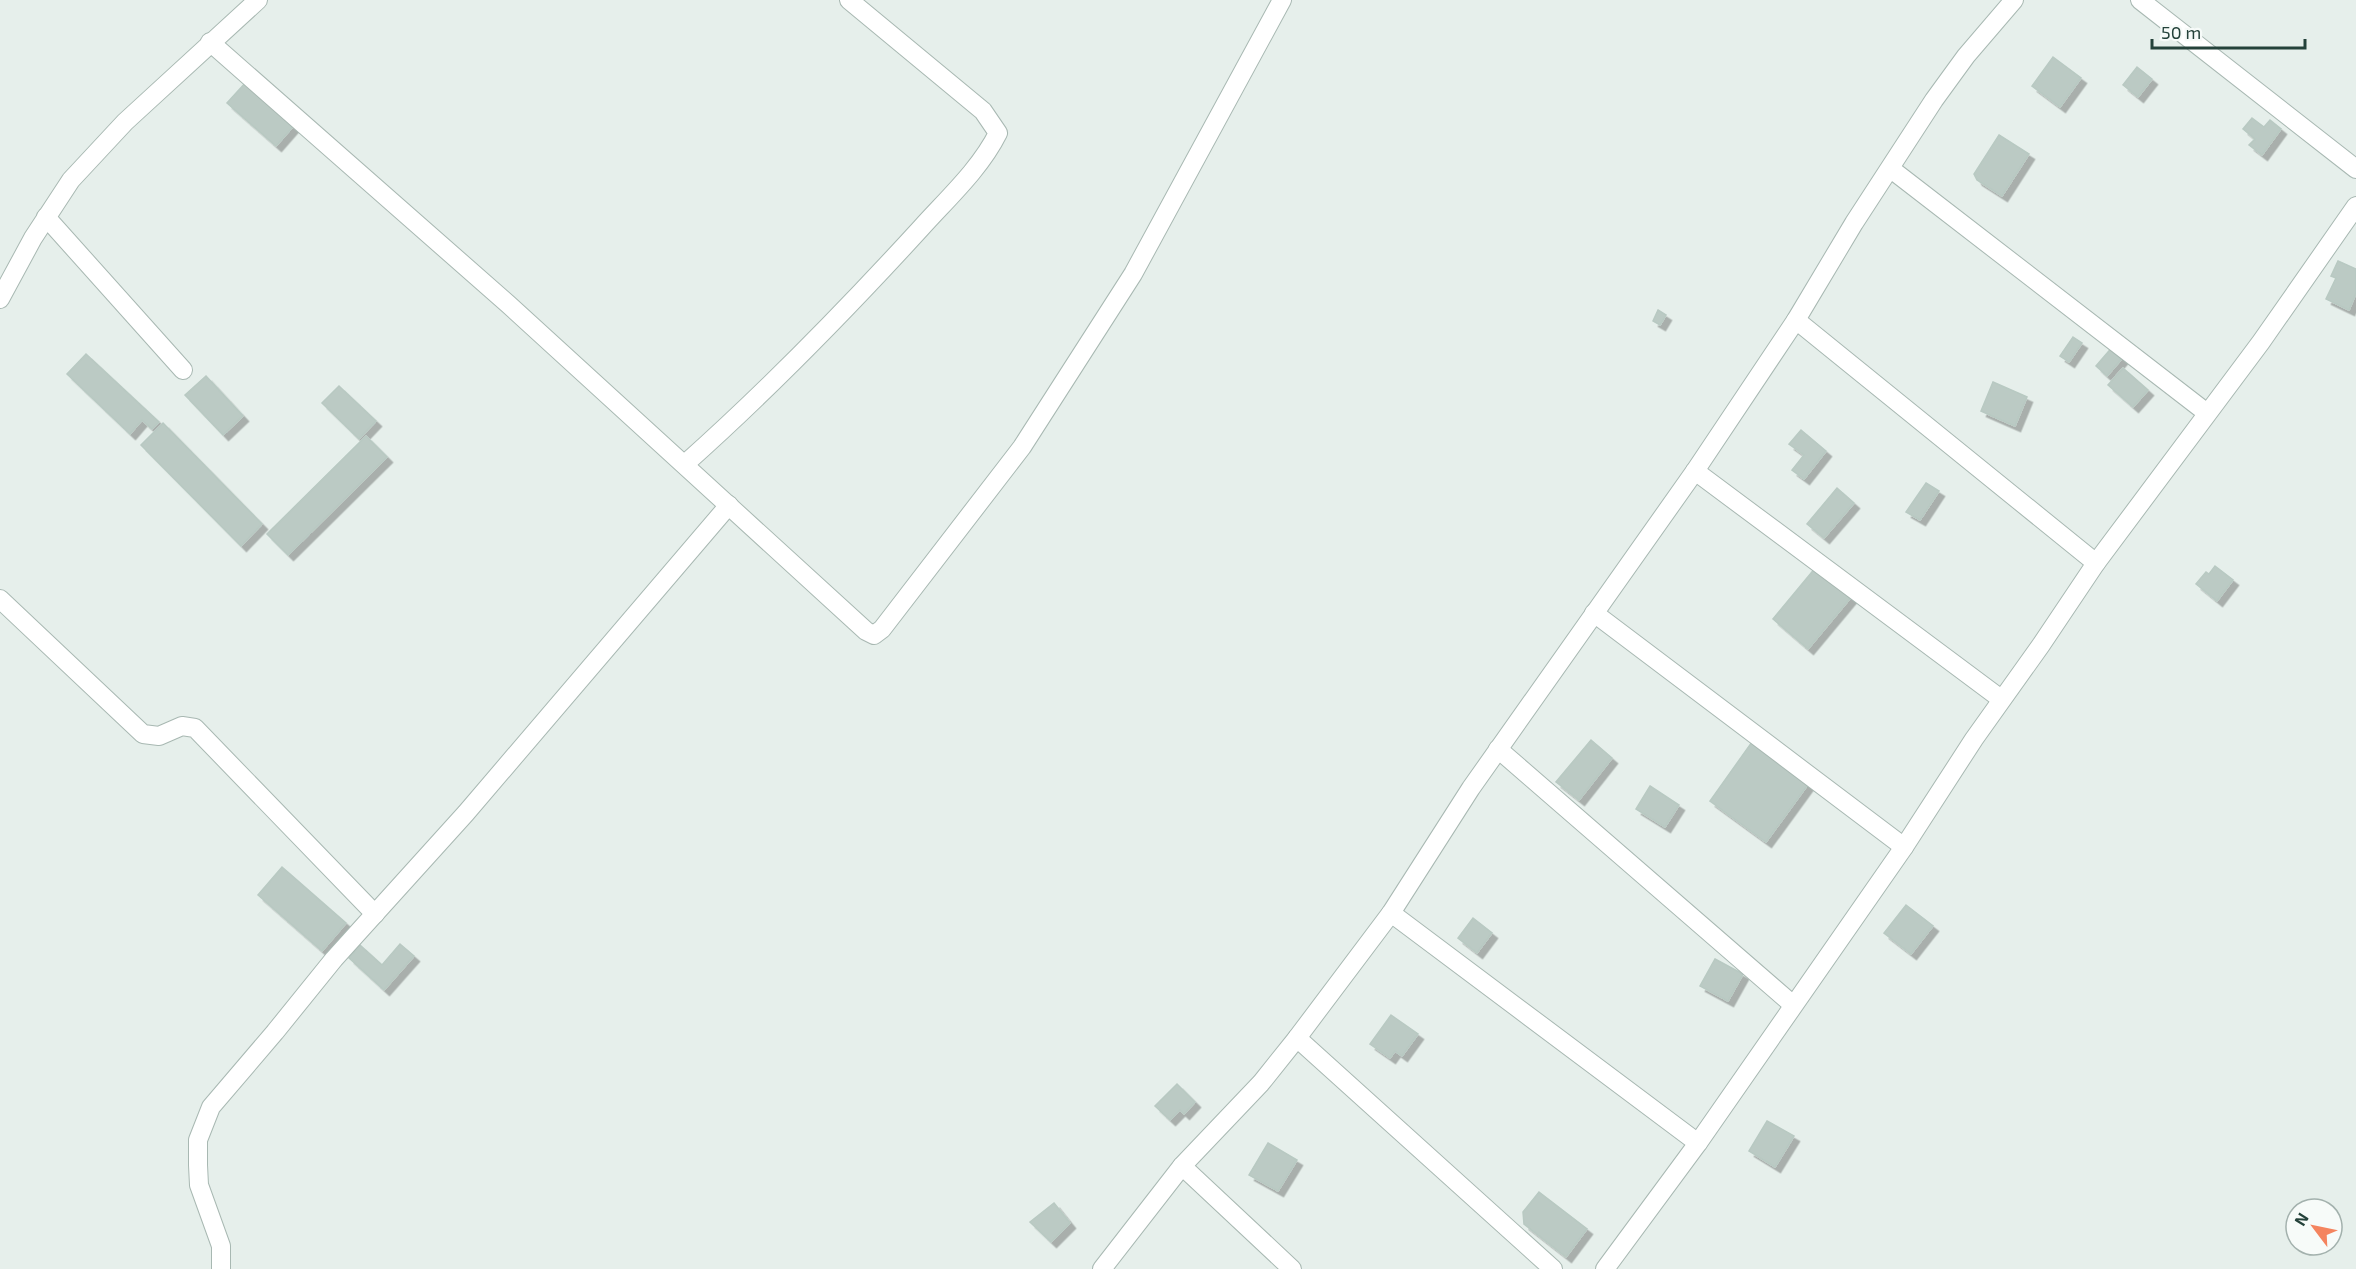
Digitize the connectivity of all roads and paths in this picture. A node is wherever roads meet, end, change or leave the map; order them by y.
1 (258, 0) edge
2 (849, 0) edge
3 (1282, 0) edge
4 (2014, 0) edge
5 (2140, 0) edge
6 (210, 42) junction
7 (1891, 169) junction
8 (2356, 169) edge
9 (2356, 206) edge
10 (46, 217) junction
11 (0, 299) edge
12 (1797, 320) junction
13 (183, 370) dead end
14 (2207, 413) junction
15 (685, 464) junction
16 (1695, 471) junction
17 (729, 505) junction
18 (2096, 562) junction
19 (0, 598) edge
20 (1594, 612) junction
21 (2001, 699) junction
22 (1498, 749) junction
23 (1904, 847) junction
24 (1391, 913) junction
25 (375, 914) junction
26 (1792, 1005) junction
27 (1297, 1038) junction
28 (1698, 1143) junction
29 (1182, 1166) junction
30 (221, 1269) edge
31 (1102, 1269) edge
32 (1292, 1269) edge
33 (1553, 1269) edge
34 (1605, 1269) edge

1 - 6 street
2 - 15 street
3 - 17 street
4 - 7 street
5 - 8 street
6 - 10 street
6 - 15 street
7 - 12 street
7 - 14 street
9 - 14 street
10 - 11 street
10 - 13 street
12 - 16 street
12 - 18 street
14 - 18 street
15 - 17 street
16 - 20 street
16 - 21 street
17 - 25 street
18 - 21 street
19 - 25 street
20 - 22 street
20 - 23 street
21 - 23 street
22 - 24 street
22 - 26 street
23 - 26 street
24 - 27 street
24 - 28 street
25 - 30 street
26 - 28 street
27 - 29 street
27 - 33 street
28 - 34 street
29 - 31 street
29 - 32 street

